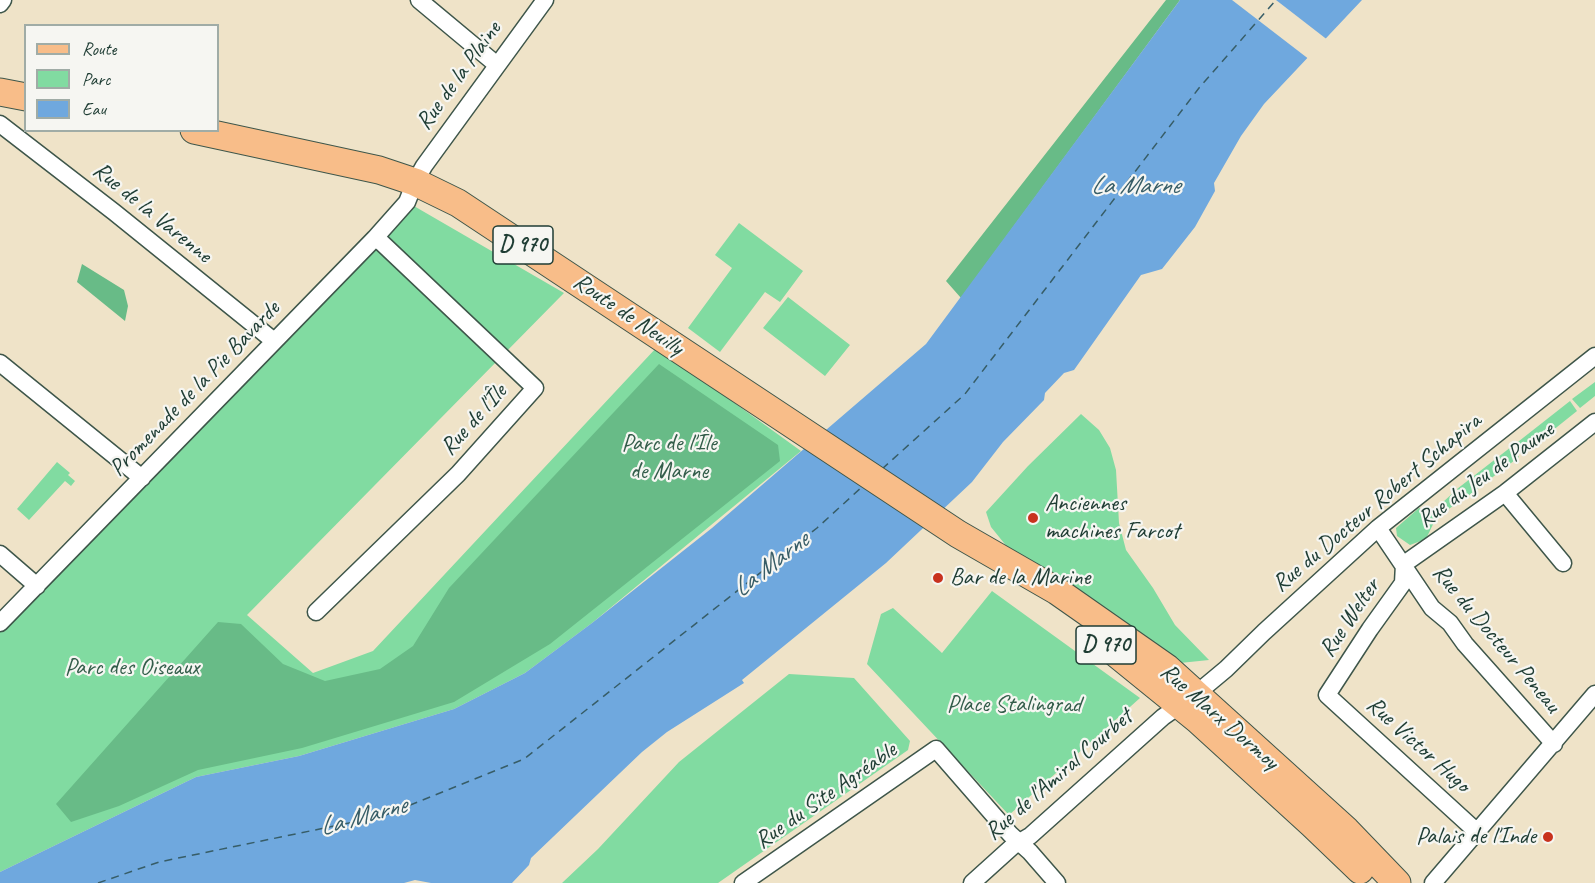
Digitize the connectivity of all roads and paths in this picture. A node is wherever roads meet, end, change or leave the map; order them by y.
1 (3, 0) edge
2 (419, 0) edge
3 (544, 0) edge
4 (0, 4) edge
5 (497, 65) junction
6 (0, 92) edge
7 (24, 97) edge
8 (0, 124) edge
9 (203, 132) edge
10 (415, 182) junction
11 (375, 238) junction
12 (274, 341) junction
13 (1595, 356) edge
14 (0, 363) edge
15 (1595, 422) edge
16 (142, 478) junction
17 (1505, 493) junction
18 (1378, 528) junction
19 (958, 534) joint
20 (0, 554) edge
21 (1563, 563) dead end
22 (1404, 564) junction
23 (37, 586) junction
24 (316, 612) dead end
25 (0, 623) edge
26 (1595, 694) edge
27 (1327, 695) joint
28 (1188, 700) junction
29 (1554, 744) junction
30 (1476, 831) junction
31 (1019, 842) junction
32 (1436, 882) edge
33 (743, 883) edge
34 (972, 883) edge
35 (1057, 883) edge
36 (1372, 883) edge
37 (1397, 883) edge

1 - 4 street
2 - 5 street
3 - 5 street, Rue de la Plaine
5 - 10 street, Rue de la Plaine
6 - 7 main road
8 - 12 street, Rue de la Varenne
9 - 10 main road, Route de Neuilly / D 970
10 - 11 street, Promenade de la Pie Bavarde
10 - 19 main road, Route de Neuilly / D 970
11 - 12 street, Promenade de la Pie Bavarde
11 - 24 street, Rue de l'Île
12 - 16 street, Promenade de la Pie Bavarde
13 - 18 street, Rue du Docteur Robert Schapira
14 - 16 street
15 - 17 street, Rue du Jeu de Paume
16 - 23 street, Promenade de la Pie Bavarde
17 - 21 street
17 - 22 street, Rue du Jeu de Paume
18 - 22 street, Rue du Docteur Peneau
18 - 28 street, Rue du Docteur Robert Schapira
19 - 28 main road, Rue Marx Dormoy / D 970
20 - 23 street
22 - 27 street, Rue Welter
22 - 29 street, Rue du Docteur Peneau
23 - 25 street, Promenade de la Pie Bavarde
26 - 29 street
27 - 30 street, Rue Victor Hugo
28 - 31 street, Rue de l'Amiral Courbet
28 - 36 main road, Rue Marx Dormoy / D 970
28 - 37 main road, Rue Marx Dormoy / D 970
29 - 30 street
30 - 32 street
31 - 33 street, Rue du Site Agréable
31 - 34 street, Rue de l'Amiral Courbet
31 - 35 street

